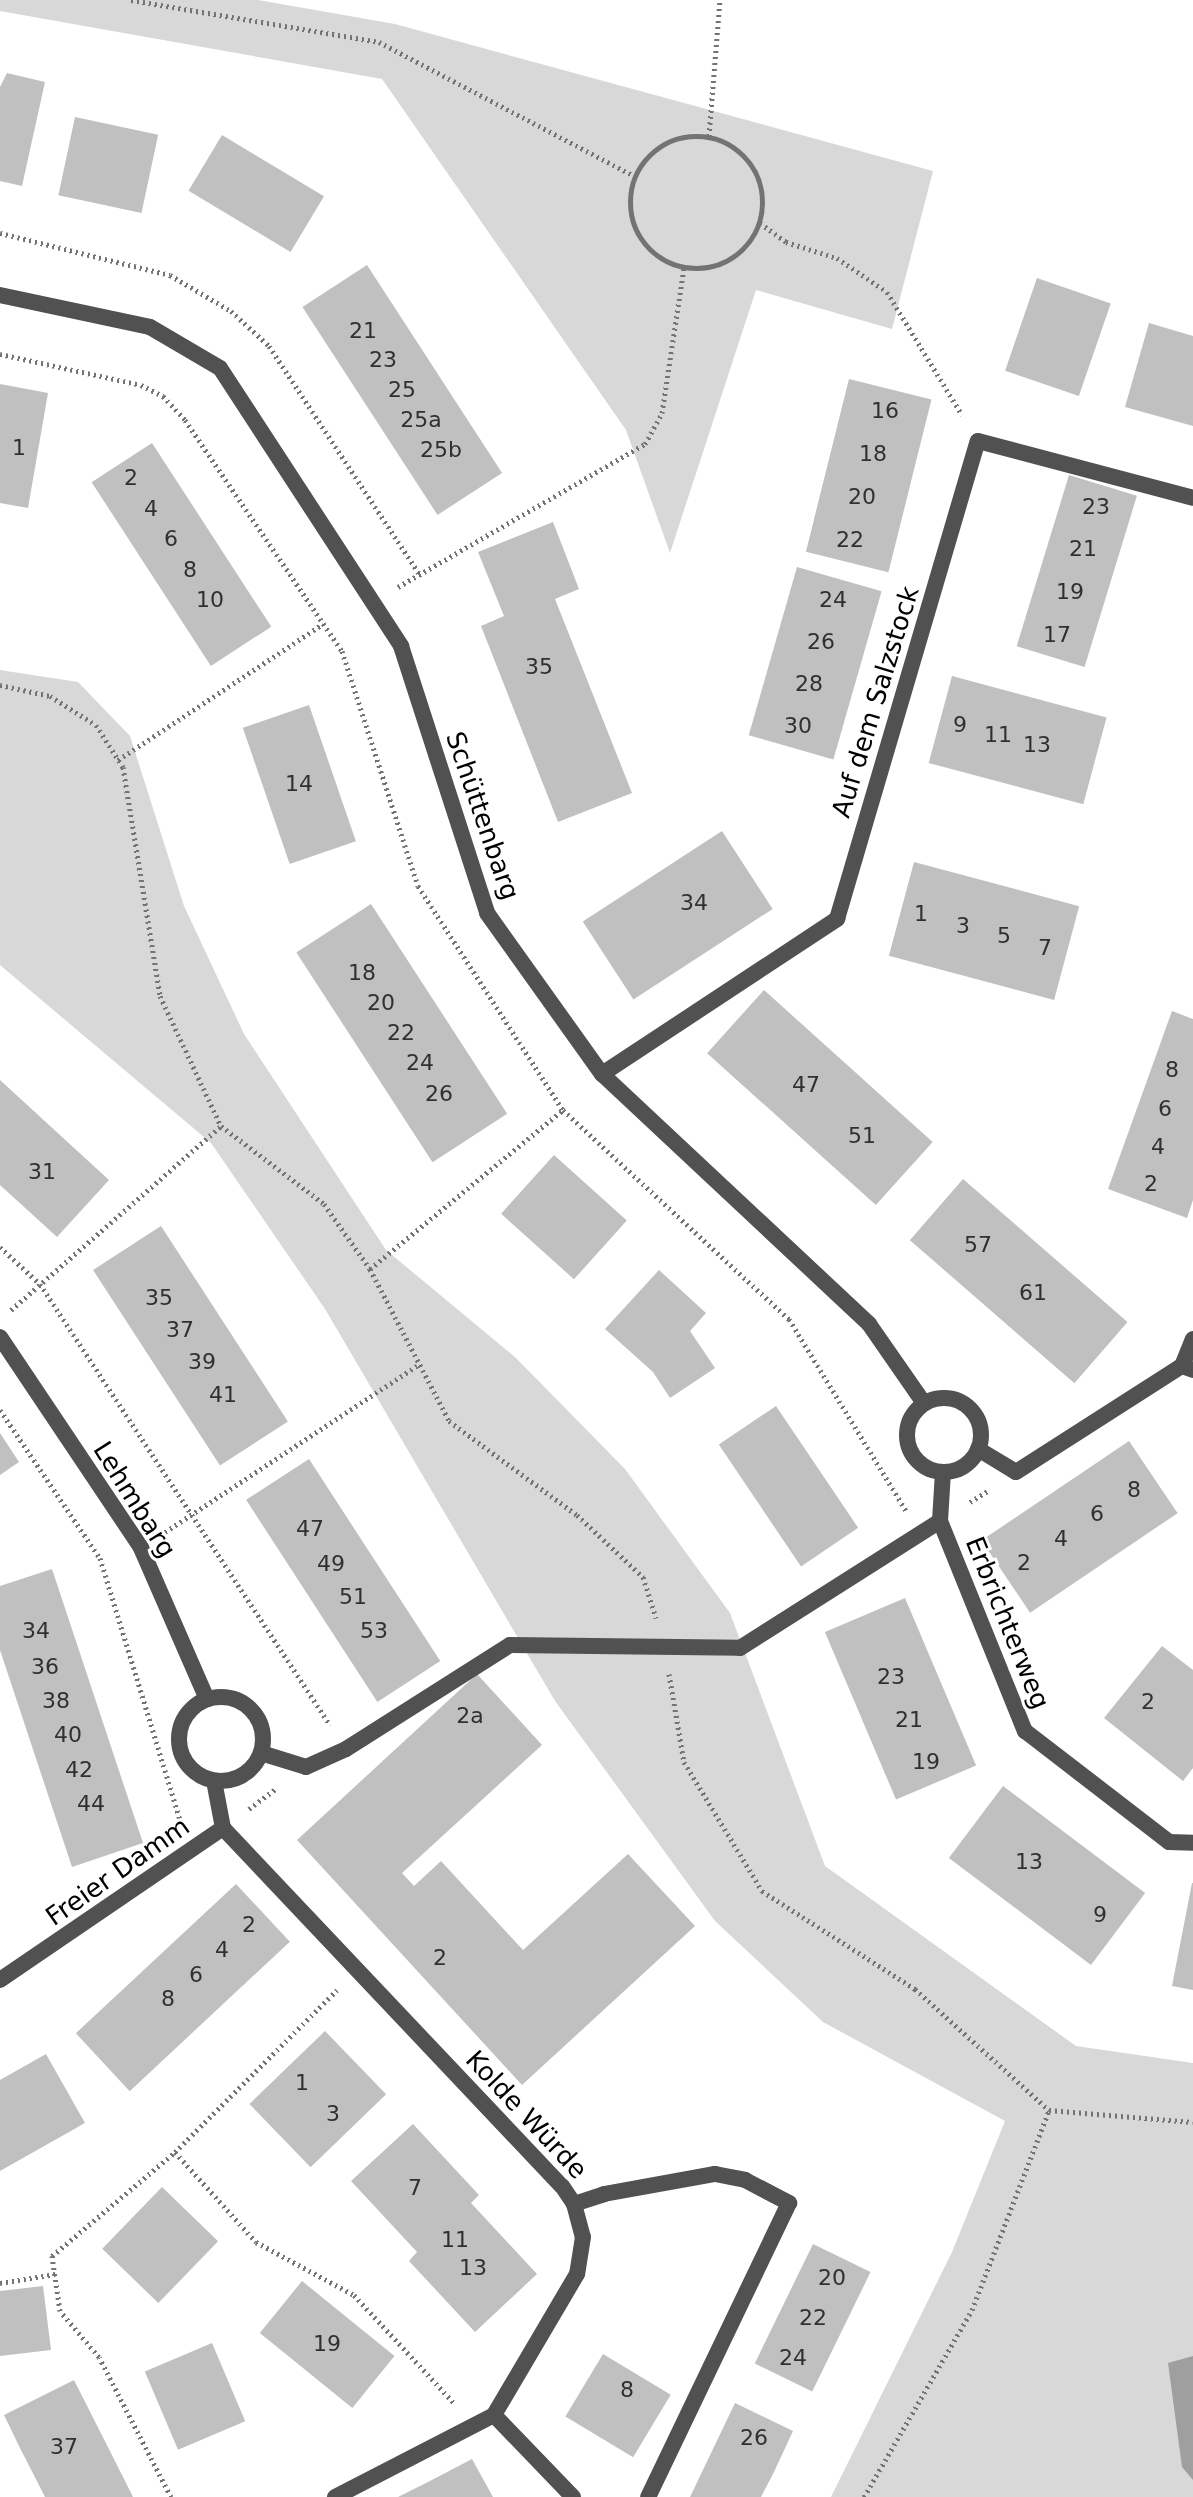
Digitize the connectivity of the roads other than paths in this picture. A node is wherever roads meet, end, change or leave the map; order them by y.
1 (0, 295) edge
2 (1193, 498) edge
3 (602, 1074) junction
4 (0, 1337) edge
5 (1193, 1339) edge
6 (1188, 1368) edge
7 (924, 1403) junction
8 (978, 1449) junction
9 (943, 1472) junction
10 (940, 1521) junction
11 (207, 1699) junction
12 (261, 1753) junction
13 (214, 1781) junction
14 (223, 1828) junction
15 (1193, 1843) edge
16 (0, 1980) edge
17 (574, 2204) junction
18 (494, 2415) junction
19 (335, 2497) edge
20 (573, 2497) edge
21 (648, 2497) edge

1 - 3 street, Schüttenbarg
2 - 3 street, Auf dem Salzstock
3 - 7 street, Schüttenbarg
4 - 11 street, Lehmbarg
5 - 6 street
6 - 8 street
7 - 8 street
7 - 9 street
8 - 9 street
9 - 10 street, Erbrichterweg
10 - 12 street
10 - 15 street, Erbrichterweg
11 - 12 street
11 - 13 street
12 - 13 street
13 - 14 street, Freier Damm
14 - 16 street, Freier Damm
14 - 17 street, Kolde Würde
17 - 18 street, Kolde Würde
17 - 21 street
18 - 19 street
18 - 20 street

